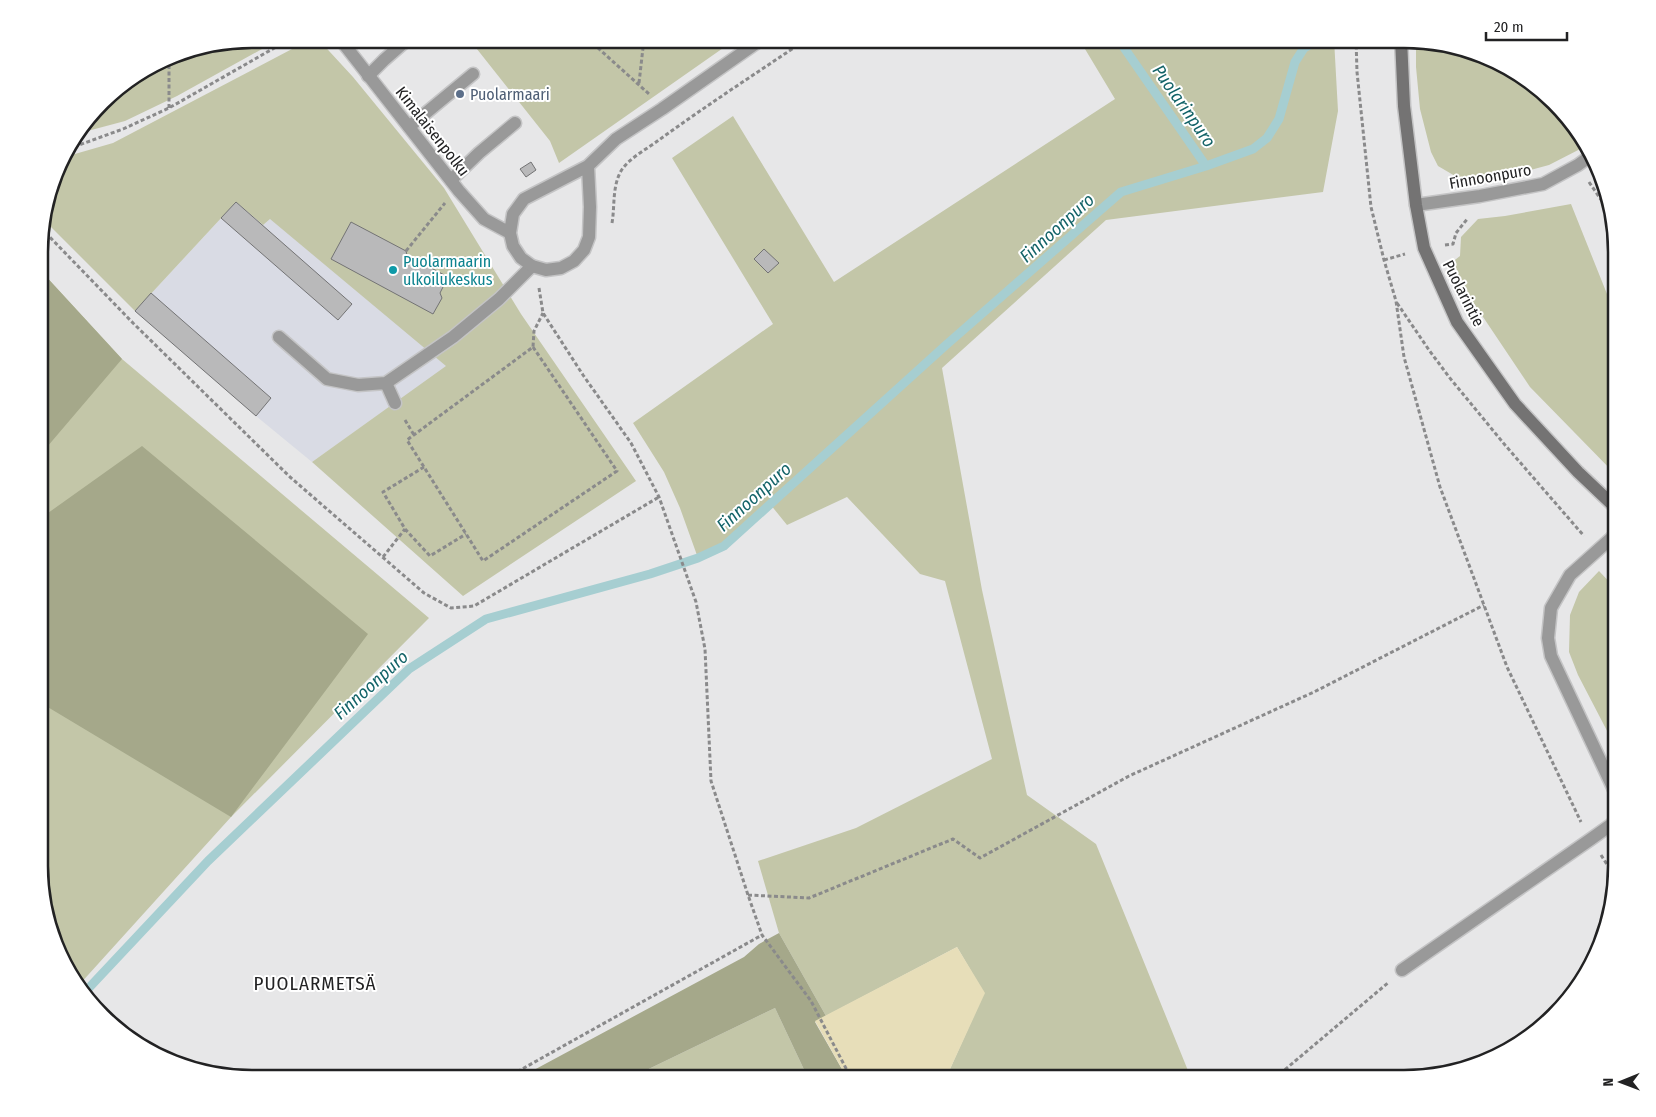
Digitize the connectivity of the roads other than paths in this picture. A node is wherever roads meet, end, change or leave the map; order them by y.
1 (347, 48) edge
2 (398, 48) edge
3 (749, 48) edge
4 (1401, 48) edge
5 (473, 74) dead end
6 (368, 76) junction
7 (515, 123) dead end
8 (409, 126) junction
9 (1586, 159) edge
10 (588, 166) junction
11 (451, 180) junction
12 (1416, 205) junction
13 (510, 233) junction
14 (532, 266) junction
15 (279, 336) dead end
16 (386, 383) junction
17 (396, 403) dead end
18 (1608, 500) edge
19 (1608, 541) edge
20 (1608, 777) edge
21 (1608, 827) edge
22 (1402, 970) road end

1 - 6 street, Kimalaisenpolku
2 - 6 street
3 - 10 street
4 - 12 main road, Puolarintie
5 - 8 street
6 - 8 street, Kimalaisenpolku
7 - 11 street
8 - 11 street, Kimalaisenpolku
9 - 12 street, Finnoonpuro
10 - 13 street
10 - 14 street
11 - 13 street, Kimalaisenpolku
12 - 18 main road, Puolarintie
13 - 14 street
14 - 16 street
15 - 16 street
16 - 17 street
19 - 20 street
21 - 22 street

